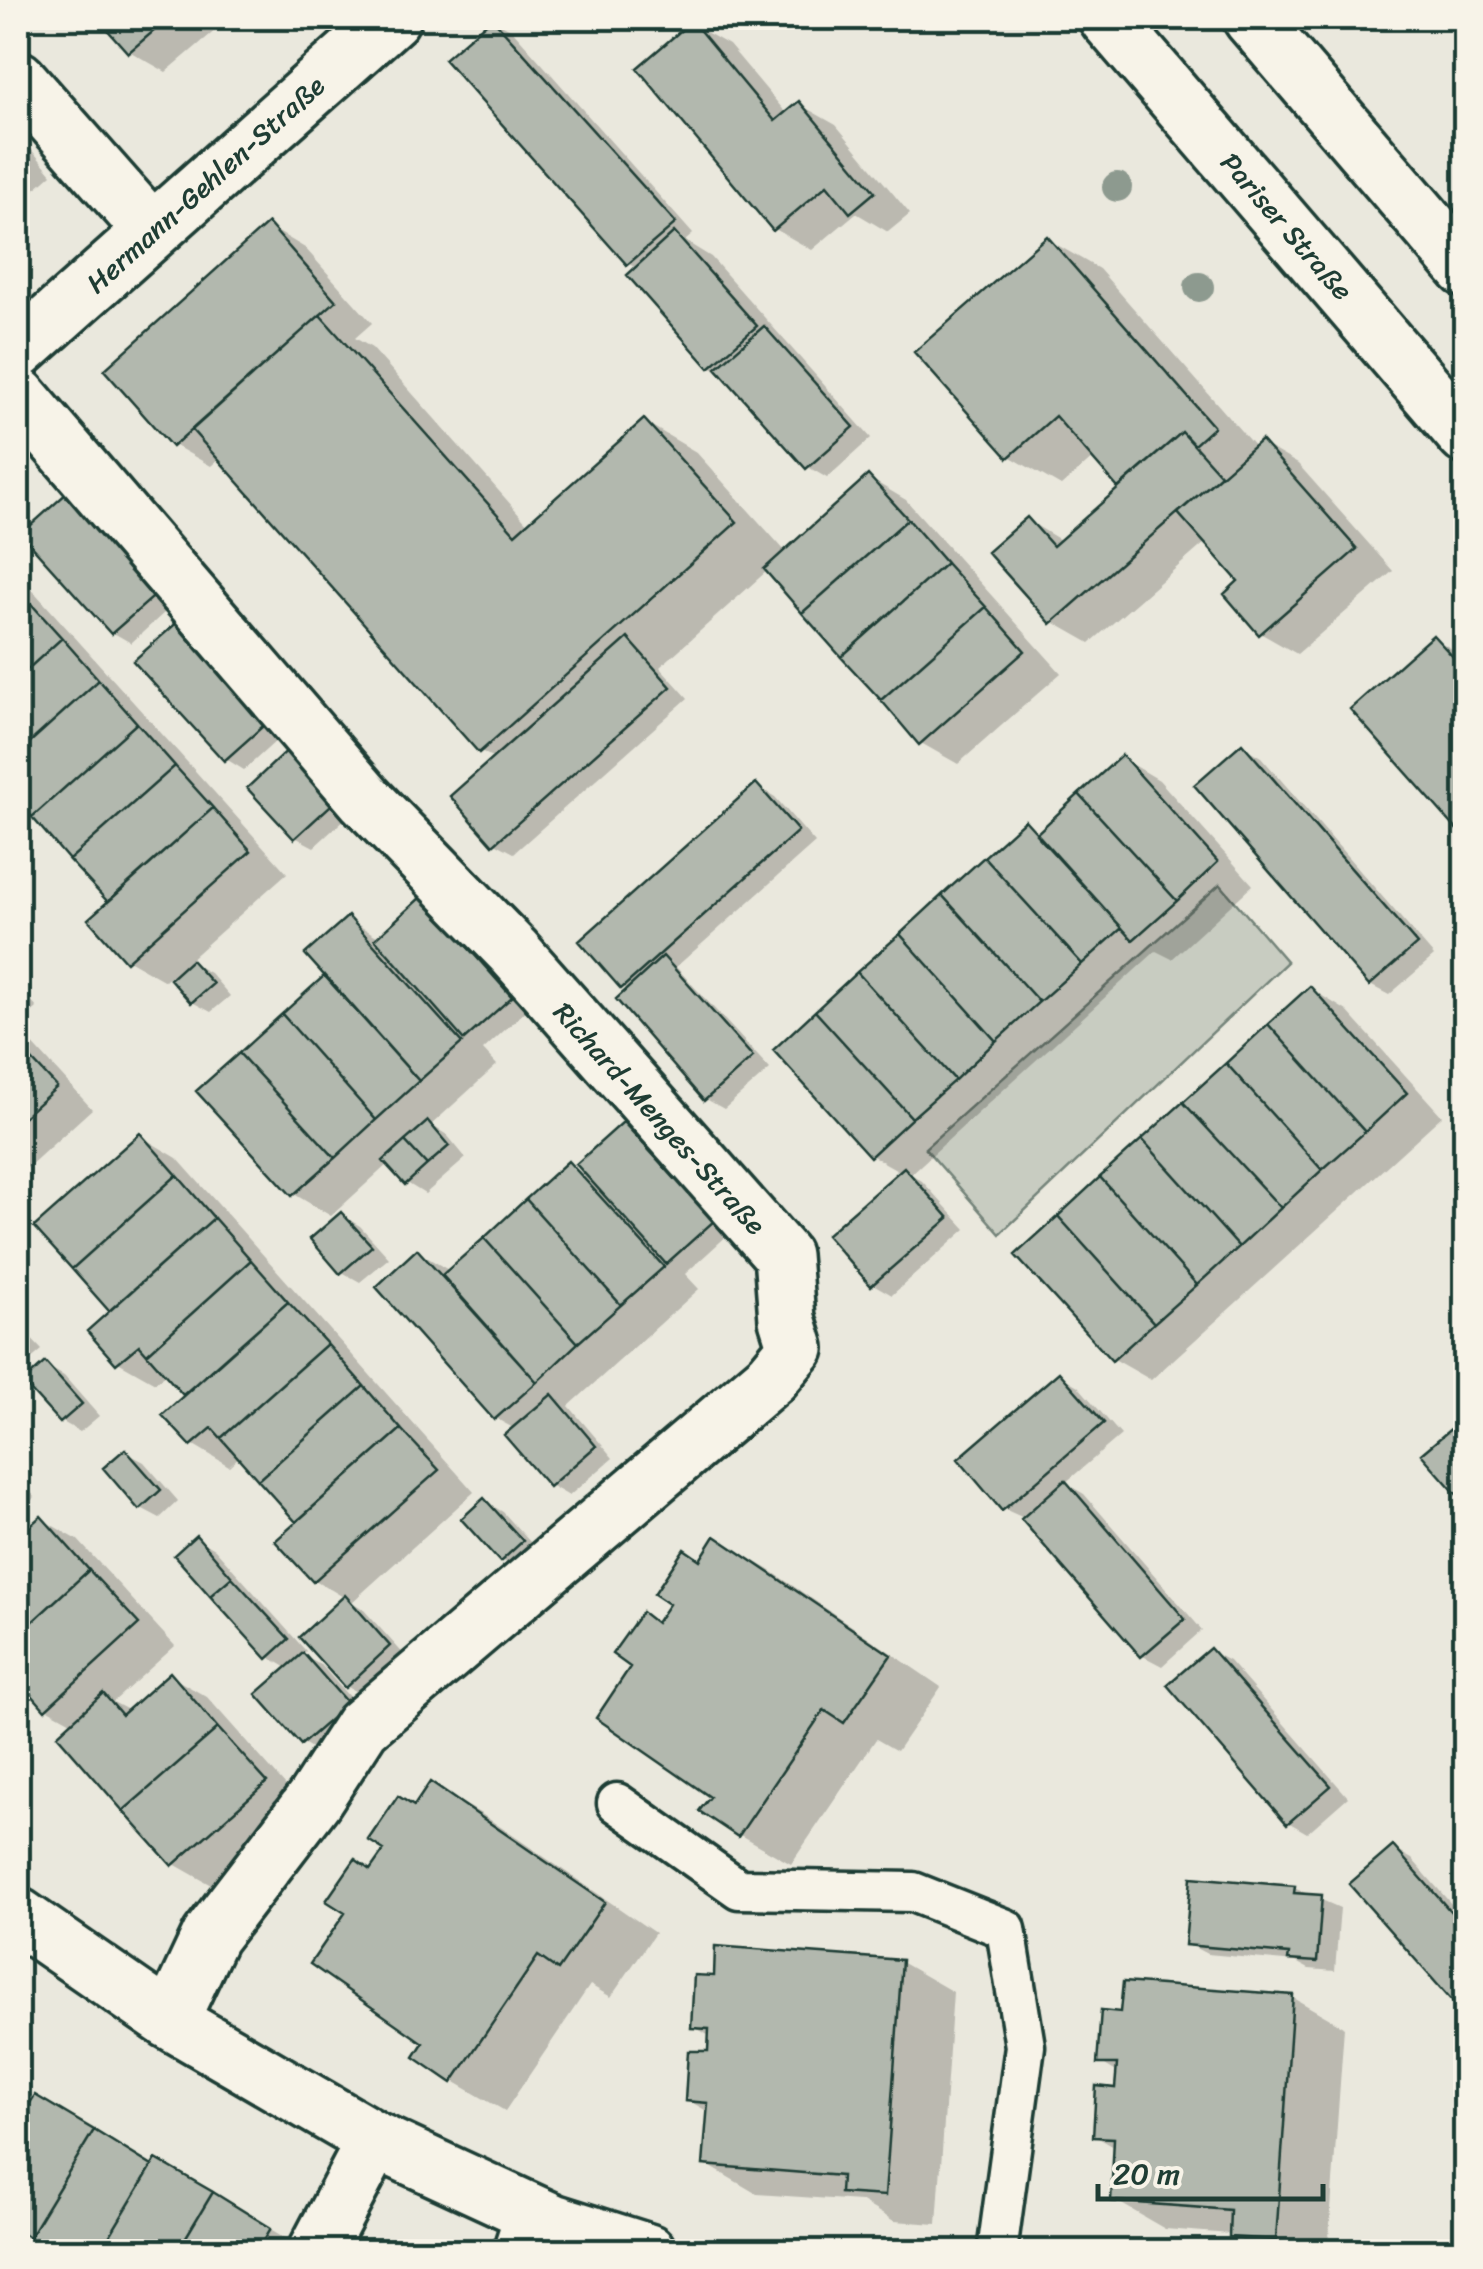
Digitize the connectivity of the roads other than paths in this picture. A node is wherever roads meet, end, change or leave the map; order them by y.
1 (392, 18) edge
2 (1107, 18) edge
3 (1251, 18) edge
4 (18, 79) edge
5 (152, 231) junction
6 (1466, 269) edge
7 (18, 350) edge
8 (18, 395) edge
9 (1466, 436) edge
10 (617, 1803) dead end
11 (18, 1916) edge
12 (170, 2021) junction
13 (375, 2140) junction
14 (519, 2230) edge
15 (316, 2252) edge
16 (648, 2252) edge
17 (997, 2252) edge

1 - 5 street, Hermann-Gehlen-Straße
2 - 9 street, Pariser Straße
3 - 6 street
4 - 5 street
5 - 7 street, Hermann-Gehlen-Straße
8 - 12 street, Richard-Menges-Straße
10 - 17 lane
11 - 12 street
12 - 13 street
13 - 14 street
13 - 15 street
14 - 16 street

